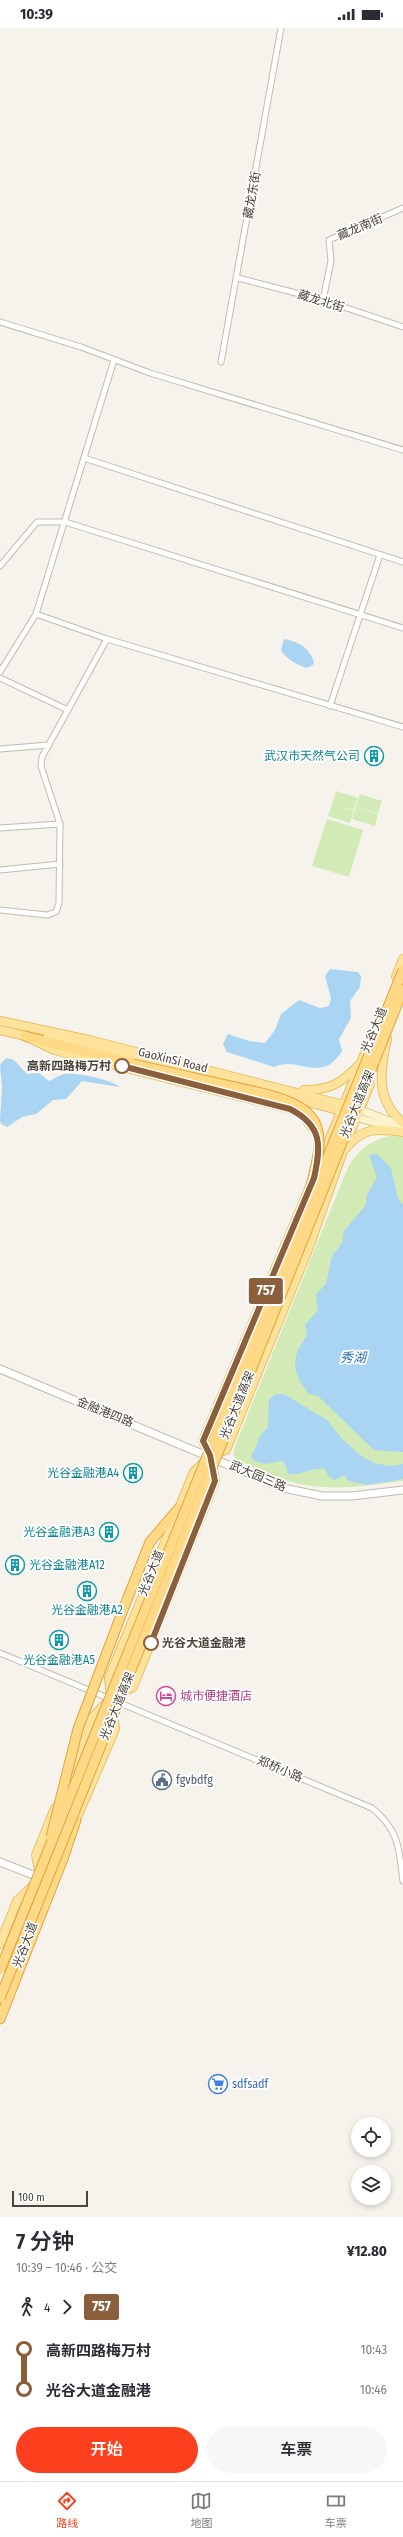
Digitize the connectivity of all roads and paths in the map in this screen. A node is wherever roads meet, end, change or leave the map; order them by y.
1 (281, 28) edge
2 (403, 208) edge
3 (238, 278) junction
4 (323, 300) junction
5 (0, 322) edge
6 (403, 328) edge
7 (114, 360) junction
8 (221, 362) dead end
9 (403, 450) edge
10 (84, 458) junction
11 (65, 522) junction
12 (380, 555) junction
13 (403, 562) edge
14 (0, 566) edge
15 (36, 614) junction
16 (361, 616) junction
17 (403, 628) edge
18 (107, 639) junction
19 (0, 672) edge
20 (0, 678) edge
21 (330, 706) junction
22 (68, 710) junction
23 (403, 727) edge
24 (49, 745) junction
25 (0, 749) edge
26 (60, 824) junction
27 (0, 828) edge
28 (60, 864) junction
29 (0, 870) edge
30 (0, 910) edge
31 (403, 959) edge
32 (403, 970) edge
33 (403, 990) edge
34 (403, 997) edge
35 (0, 1021) edge
36 (0, 1030) edge
37 (25, 1036) junction
38 (387, 1038) junction
39 (366, 1049) junction
40 (291, 1090) junction
41 (342, 1108) junction
42 (361, 1110) junction
43 (358, 1119) junction
44 (403, 1125) edge
45 (403, 1132) edge
46 (343, 1151) junction
47 (314, 1178) junction
48 (295, 1239) junction
49 (0, 1369) edge
50 (210, 1455) junction
51 (403, 1490) edge
52 (179, 1508) junction
53 (0, 1653) edge
54 (111, 1698) junction
55 (76, 1820) junction
56 (48, 1855) junction
57 (0, 1862) edge
58 (41, 1878) junction
59 (403, 1880) edge
60 (0, 1944) edge
61 (0, 1970) edge
62 (0, 1998) edge
63 (0, 2010) edge
64 (0, 2019) edge

1 - 3 street, 藏龙东街
2 - 4 street, 藏龙南街
3 - 4 street, 藏龙北街
3 - 8 street, 藏龙东街
4 - 6 street, 藏龙北街
5 - 7 street
7 - 9 street
7 - 10 street
10 - 11 street
10 - 12 street
11 - 14 street
11 - 15 street
11 - 16 street
12 - 13 street
12 - 16 street
15 - 18 street
15 - 19 street
16 - 17 street
16 - 21 street
18 - 21 street
18 - 22 street
20 - 22 street
21 - 23 street
22 - 24 street
24 - 25 street
24 - 26 street
26 - 27 street
26 - 28 street
28 - 29 street
28 - 30 street
31 - 39 main road, 光谷大道
32 - 48 highway, 光谷大道高架, bridge
33 - 62 highway, 光谷大道高架, bridge
34 - 38 main road, 光谷大道
35 - 40 main road, GaoXinSi Road
36 - 37 main road, GaoXinSi Road
37 - 41 main road, GaoXinSi Road
37 - 47 main road, GaoXinSi Road
37 - 48 highway, bridge
38 - 42 main road, 光谷大道
38 - 44 main road
39 - 40 main road
39 - 41 main road, 光谷大道
40 - 41 main road, GaoXinSi Road
41 - 42 main road
41 - 43 main road
41 - 47 main road, 光谷大道
42 - 43 main road, 光谷大道
42 - 44 main road
43 - 45 main road
43 - 46 main road, 光谷大道
45 - 46 main road
46 - 50 main road, 光谷大道
47 - 50 main road, 光谷大道
48 - 56 highway, 光谷大道高架, bridge
49 - 50 street, 金融港四路
50 - 51 street, 武大园三路
50 - 52 main road, 光谷大道
50 - 54 main road, 光谷大道
52 - 54 main road, 光谷大道
52 - 56 highway, bridge
53 - 54 street, 郑桥小路
54 - 55 main road, 光谷大道
54 - 58 main road, 光谷大道
54 - 59 street, 郑桥小路
55 - 58 main road, 光谷大道
55 - 64 highway
56 - 61 highway, 光谷大道高架, bridge
57 - 58 street
58 - 60 main road, 光谷大道
58 - 63 main road, 光谷大道

